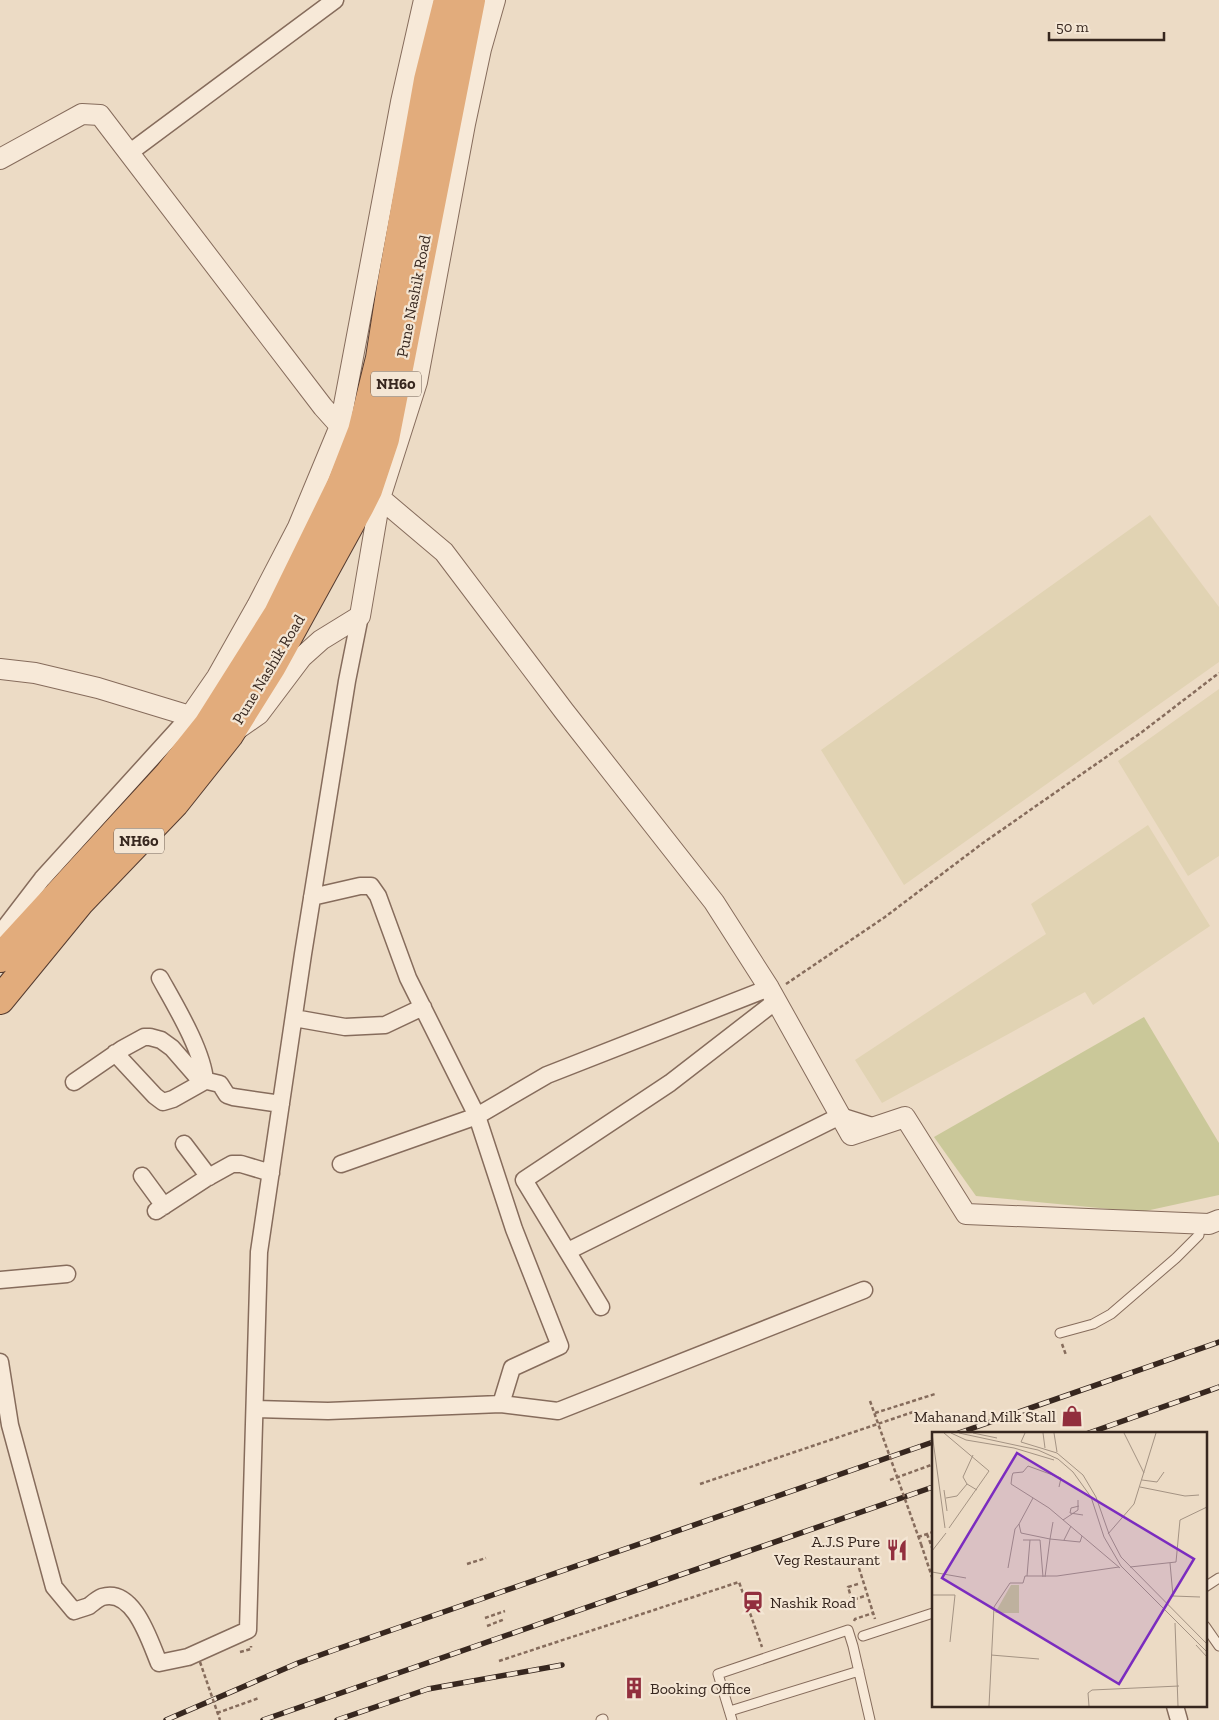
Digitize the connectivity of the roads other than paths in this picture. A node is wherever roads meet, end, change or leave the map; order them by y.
1 (336, 0) edge
2 (424, 0) edge
3 (448, 0) edge
4 (471, 0) edge
5 (496, 0) edge
6 (129, 153) junction
7 (0, 159) edge
8 (340, 426) junction
9 (374, 494) junction
10 (360, 616) junction
11 (0, 669) edge
12 (209, 725) junction
13 (312, 897) junction
14 (0, 934) edge
15 (0, 958) edge
16 (160, 978) dead end
17 (772, 994) junction
18 (0, 1000) edge
19 (423, 1008) junction
20 (294, 1018) junction
21 (115, 1053) junction
22 (205, 1081) junction
23 (74, 1082) dead end
24 (281, 1104) junction
25 (477, 1116) junction
26 (841, 1117) junction
27 (184, 1144) dead end
28 (341, 1164) dead end
29 (271, 1173) junction
30 (142, 1176) dead end
31 (209, 1176) junction
32 (1210, 1222) edge
33 (568, 1251) junction
34 (67, 1274) dead end
35 (0, 1280) edge
36 (864, 1290) dead end
37 (602, 1307) dead end
38 (1060, 1333) dead end
39 (0, 1362) edge
40 (501, 1404) junction
41 (256, 1409) junction
42 (1219, 1578) edge
43 (1206, 1586) edge
44 (932, 1613) edge
45 (1206, 1627) edge
46 (864, 1636) dead end
47 (1219, 1646) edge
48 (859, 1671) junction
49 (731, 1716) edge
50 (870, 1720) edge

1 - 6 street
2 - 8 street
3 - 12 highway, Pune Nashik Road / NH60
4 - 9 highway, Pune Nashik Road / NH60
5 - 9 street
6 - 7 street
6 - 8 street
8 - 12 street
9 - 10 street
9 - 12 highway, Pune Nashik Road / NH60
9 - 17 street
10 - 12 street
10 - 13 street
11 - 12 street
12 - 14 street
12 - 15 highway, NH60
12 - 18 highway, NH60
13 - 19 street
13 - 20 street
16 - 22 street
17 - 25 street
17 - 26 street
17 - 33 street
19 - 20 street
19 - 25 street
20 - 24 street
21 - 22 street
21 - 22 street
21 - 23 street
22 - 24 street
24 - 29 street
25 - 28 street
25 - 40 street
26 - 32 street
26 - 33 street
27 - 31 street
29 - 31 street
29 - 41 street
30 - 31 street
32 - 38 lane
33 - 37 street
34 - 35 street
36 - 40 street
39 - 41 street
40 - 41 street
42 - 43 lane
44 - 46 lane
45 - 47 lane
48 - 49 lane
48 - 49 lane
48 - 50 lane

